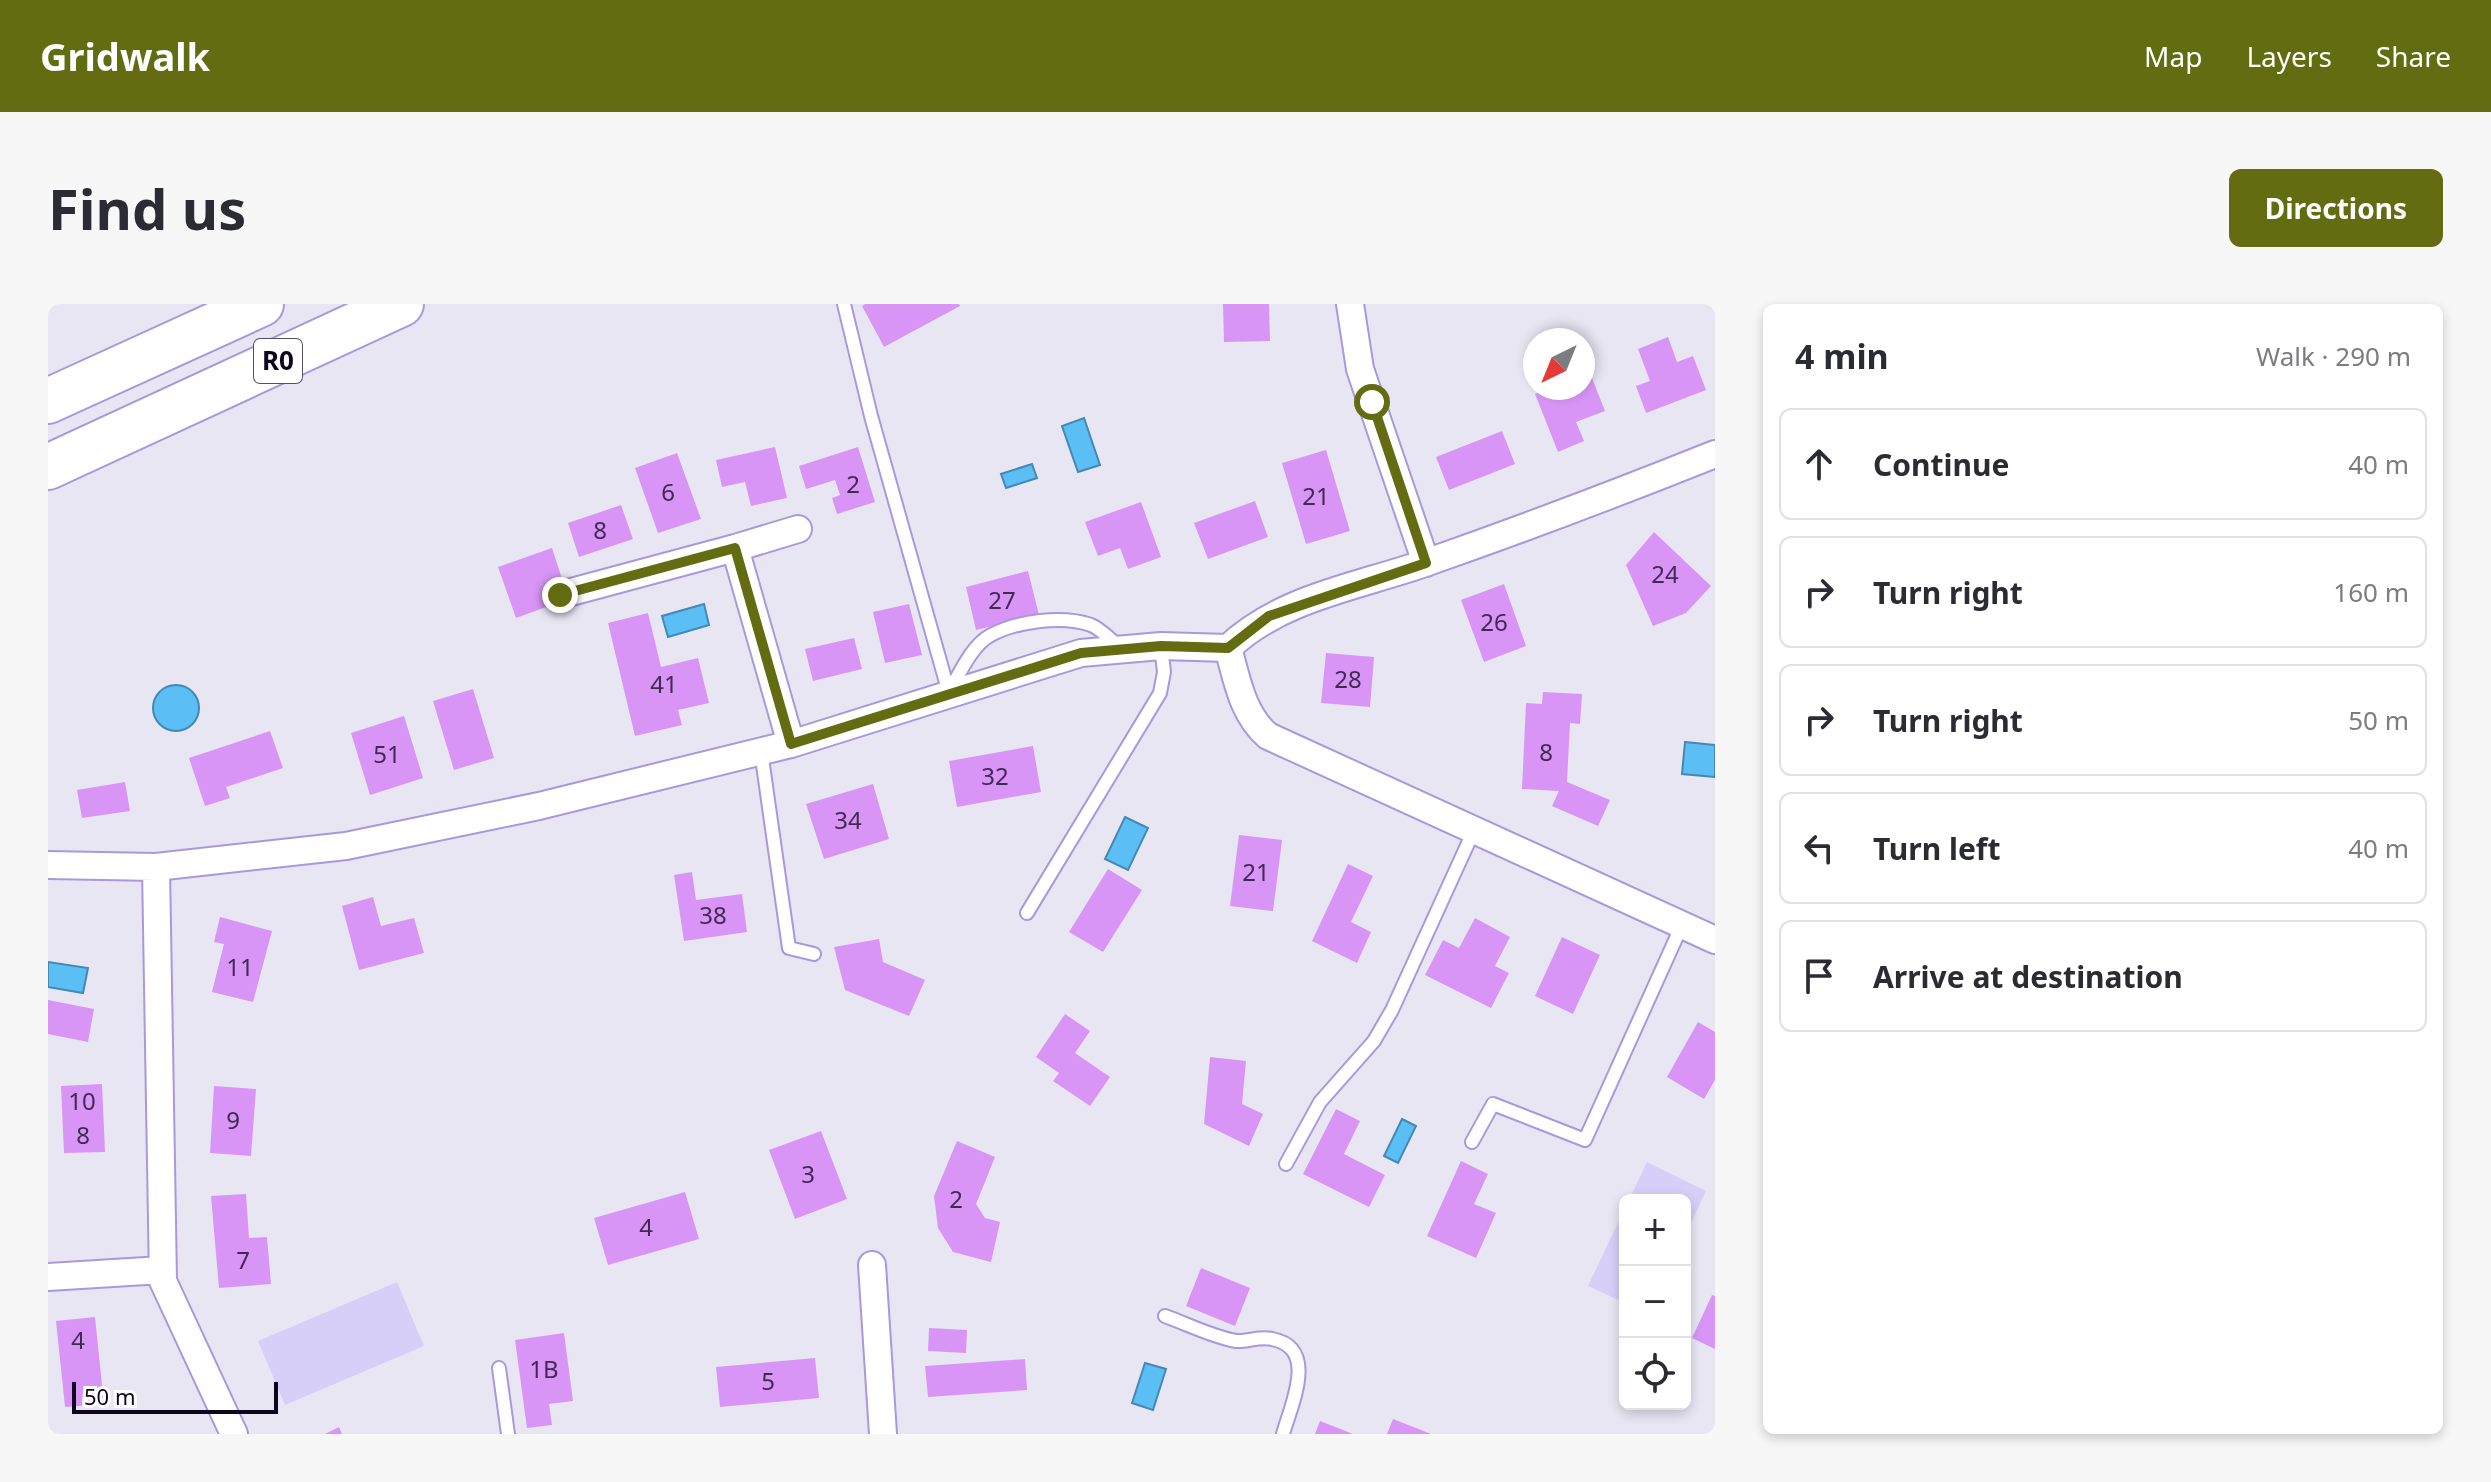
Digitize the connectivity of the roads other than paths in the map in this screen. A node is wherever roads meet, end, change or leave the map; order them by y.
1 (261, 304) edge
2 (401, 304) edge
3 (844, 304) edge
4 (1350, 304) edge
5 (48, 401) edge
6 (1715, 454) edge
7 (48, 467) edge
8 (798, 529) dead end
9 (735, 548) junction
10 (1426, 563) junction
11 (560, 595) dead end
12 (1161, 646) junction
13 (1122, 648) junction
14 (1228, 648) junction
15 (949, 693) junction
16 (791, 744) junction
17 (761, 751) junction
18 (1475, 828) junction
19 (48, 865) edge
20 (156, 867) junction
21 (1027, 913) dead end
22 (1682, 925) junction
23 (1715, 940) edge
24 (814, 954) dead end
25 (1472, 1142) dead end
26 (1286, 1164) dead end
27 (872, 1265) dead end
28 (162, 1270) junction
29 (48, 1277) edge
30 (1165, 1316) dead end
31 (499, 1368) dead end
32 (234, 1434) edge
33 (508, 1434) edge
34 (883, 1434) edge
35 (1283, 1434) edge

1 - 5 highway, R0
2 - 7 highway, R0
3 - 15 lane
4 - 10 street
6 - 10 street
8 - 9 street
9 - 11 street
9 - 16 street
10 - 14 street
12 - 13 street
12 - 14 street
12 - 21 lane
13 - 15 street
13 - 15 lane
14 - 18 street
15 - 16 street
16 - 17 street
17 - 20 street
17 - 24 lane
18 - 22 street
18 - 26 lane
19 - 20 street
20 - 28 street
22 - 23 street
22 - 25 lane
27 - 34 street
28 - 29 street
28 - 32 street
30 - 35 lane
31 - 33 lane

